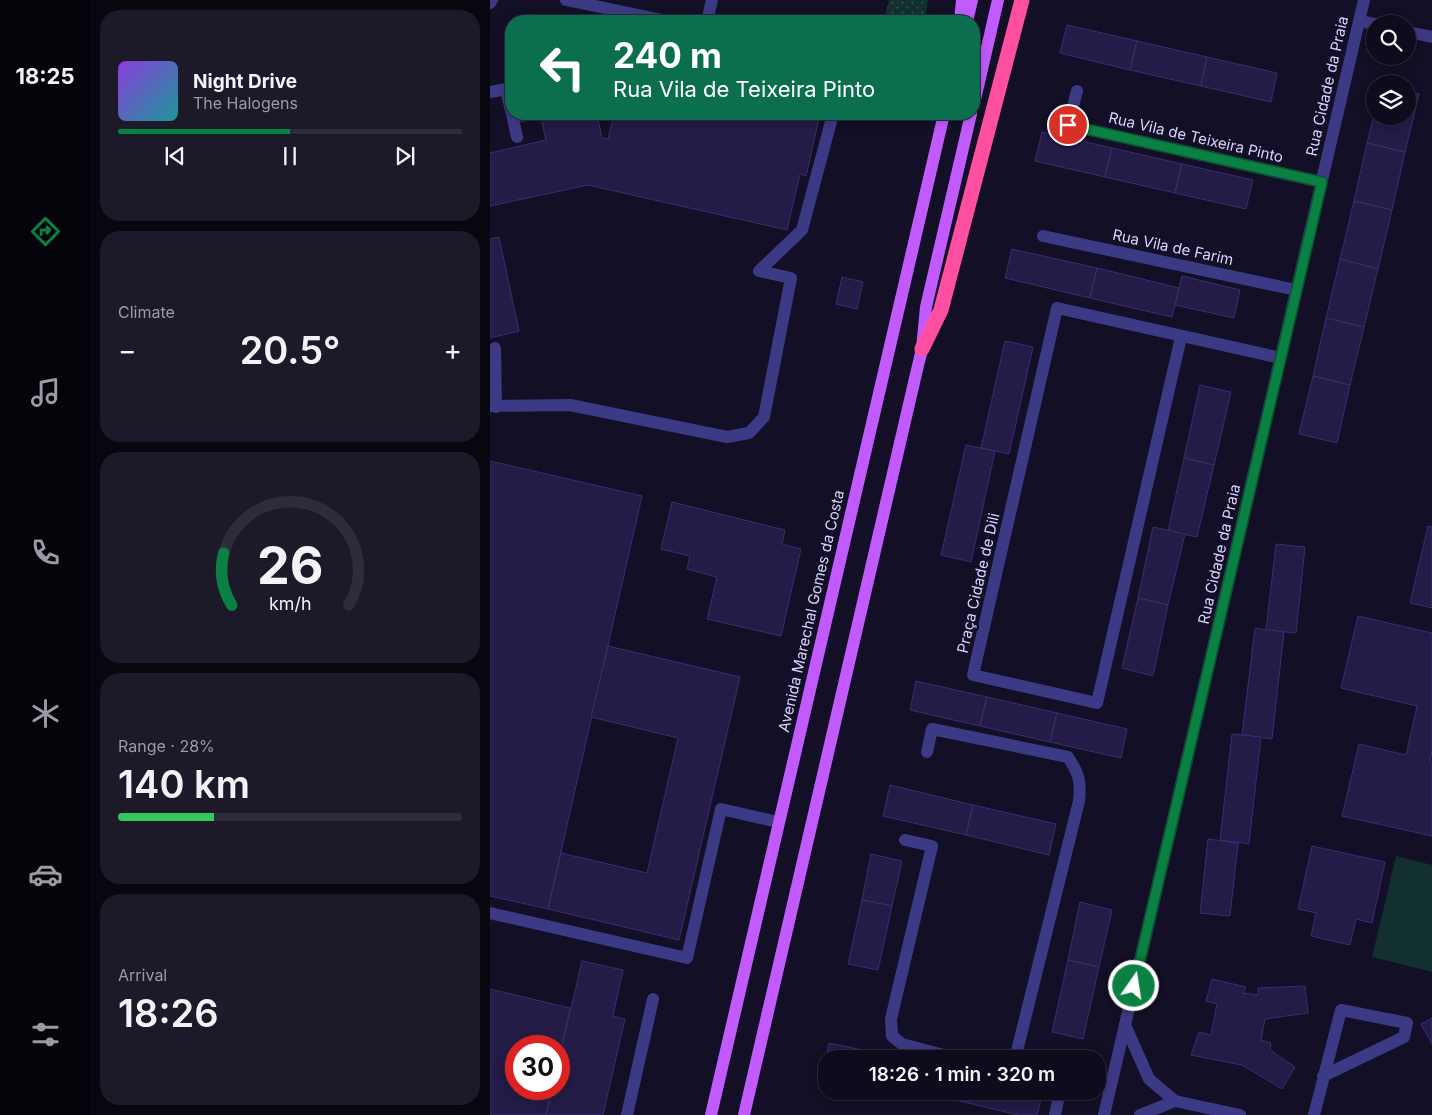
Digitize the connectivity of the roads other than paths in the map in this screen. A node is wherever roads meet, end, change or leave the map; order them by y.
1 (566, 0) edge
2 (712, 0) edge
3 (962, 0) edge
4 (972, 0) edge
5 (998, 0) edge
6 (1022, 0) edge
7 (1364, 0) edge
8 (612, 15) edge
9 (708, 15) edge
10 (961, 15) edge
11 (968, 15) edge
12 (1359, 21) junction
13 (1366, 22) edge
14 (1416, 34) edge
15 (1432, 37) edge
16 (980, 78) edge
17 (505, 89) edge
18 (1077, 91) dead end
19 (490, 92) edge
20 (514, 120) edge
21 (831, 120) edge
22 (943, 120) edge
23 (971, 120) edge
24 (518, 137) dead end
25 (1322, 182) junction
26 (1043, 236) dead end
27 (1296, 290) junction
28 (1181, 337) junction
29 (495, 348) dead end
30 (922, 350) junction
31 (1281, 358) junction
32 (493, 407) edge
33 (927, 752) dead end
34 (778, 822) junction
35 (905, 840) dead end
36 (490, 913) edge
37 (653, 1000) dead end
38 (1125, 1025) junction
39 (925, 1050) edge
40 (1017, 1050) edge
41 (1323, 1076) junction
42 (1106, 1092) edge
43 (1109, 1092) junction
44 (1058, 1100) edge
45 (1175, 1102) junction
46 (627, 1115) edge
47 (711, 1115) edge
48 (744, 1115) edge
49 (1055, 1115) edge
50 (1104, 1115) edge
51 (1140, 1115) edge
52 (1240, 1115) edge
53 (1314, 1115) edge

1 - 8 street
2 - 9 street
3 - 10 main road
4 - 11 main road
5 - 16 main road
6 - 30 highway
7 - 12 street, Rua Cidade da Praia
12 - 13 street
12 - 25 street, Rua Cidade da Praia
14 - 15 street
17 - 19 street
18 - 25 street, Rua Vila de Teixeira Pinto
20 - 24 street
21 - 32 street
22 - 34 main road, Avenida Marechal Gomes da Costa
23 - 30 main road
25 - 27 street, Rua Cidade da Praia
26 - 27 street, Rua Vila de Farim
27 - 31 street, Rua Cidade da Praia
28 - 28 street, Praça Cidade de Dili
28 - 31 street, Praça Cidade de Dili
29 - 32 street
30 - 48 main road
31 - 38 street, Rua Cidade da Praia
33 - 40 street
34 - 36 street
34 - 47 main road, Avenida Marechal Gomes da Costa
35 - 39 street
37 - 46 street
38 - 43 street, Rua Cidade da Praia
38 - 45 street
41 - 41 street
41 - 53 street
42 - 43 street
43 - 50 street, Rua Cidade da Praia
44 - 49 street
45 - 51 street
45 - 52 street

